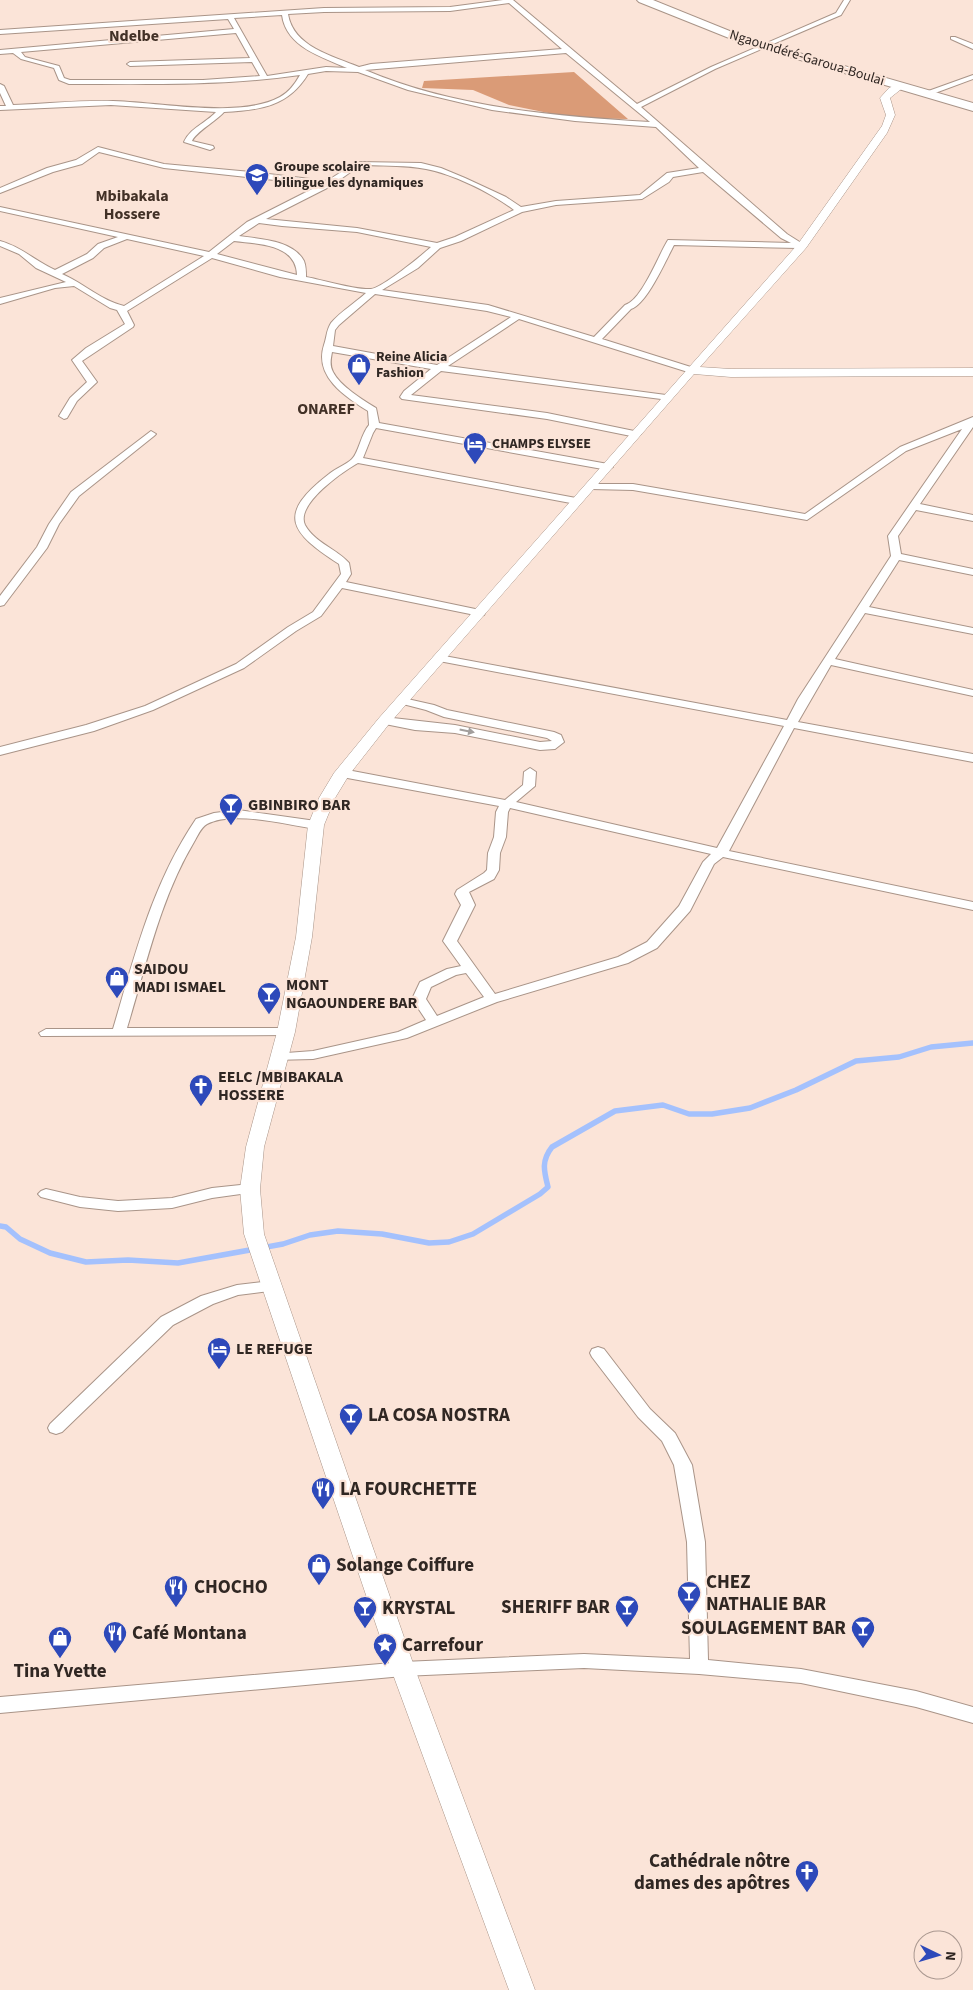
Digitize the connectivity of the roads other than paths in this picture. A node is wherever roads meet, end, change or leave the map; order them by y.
1 (356, 0) edge
2 (510, 0) edge
3 (643, 0) edge
4 (847, 0) edge
5 (357, 9) junction
6 (285, 13) junction
7 (230, 17) junction
8 (238, 31) junction
9 (0, 32) edge
10 (169, 36) junction
11 (953, 38) dead end
12 (172, 45) dead end
13 (764, 46) junction
14 (973, 47) edge
15 (15, 50) junction
16 (0, 52) edge
17 (568, 52) junction
18 (176, 54) dead end
19 (254, 60) junction
20 (180, 62) junction
21 (130, 64) dead end
22 (358, 70) junction
23 (305, 73) junction
24 (973, 77) edge
25 (265, 78) junction
26 (0, 86) edge
27 (900, 86) junction
28 (924, 94) junction
29 (636, 107) junction
30 (973, 107) edge
31 (0, 108) edge
32 (11, 108) junction
33 (224, 109) junction
34 (658, 124) junction
35 (210, 148) dead end
36 (705, 169) junction
37 (328, 184) junction
38 (0, 191) edge
39 (513, 203) junction
40 (539, 206) junction
41 (0, 209) edge
42 (520, 210) junction
43 (258, 220) junction
44 (126, 237) junction
45 (233, 238) junction
46 (0, 243) edge
47 (437, 246) junction
48 (802, 246) junction
49 (211, 255) junction
50 (55, 274) junction
51 (308, 280) junction
52 (76, 283) junction
53 (373, 292) junction
54 (0, 300) edge
55 (121, 309) junction
56 (518, 316) junction
57 (595, 341) junction
58 (327, 348) junction
59 (439, 368) junction
60 (691, 370) junction
61 (973, 372) edge
62 (666, 398) junction
63 (64, 416) dead end
64 (972, 421) edge
65 (374, 425) junction
66 (151, 434) dead end
67 (636, 434) junction
68 (357, 460) junction
69 (608, 467) junction
70 (591, 486) junction
71 (576, 502) junction
72 (912, 506) junction
73 (973, 518) edge
74 (896, 556) junction
75 (973, 572) edge
76 (340, 584) junction
77 (0, 603) edge
78 (862, 609) junction
79 (480, 613) junction
80 (973, 631) edge
81 (439, 658) junction
82 (828, 661) junction
83 (973, 693) edge
84 (403, 701) junction
85 (444, 713) junction
86 (384, 721) junction
87 (789, 724) junction
88 (433, 726) junction
89 (0, 751) edge
90 (973, 758) edge
91 (530, 772) dead end
92 (349, 775) junction
93 (507, 804) junction
94 (316, 825) junction
95 (721, 853) junction
96 (973, 906) edge
97 (470, 968) junction
98 (492, 999) junction
99 (434, 1022) junction
100 (119, 1032) junction
101 (286, 1032) junction
102 (46, 1033) dead end
103 (278, 1058) junction
104 (250, 1189) junction
105 (46, 1194) dead end
106 (270, 1286) junction
107 (598, 1353) dead end
108 (56, 1428) dead end
109 (699, 1667) junction
110 (403, 1669) junction
111 (0, 1705) edge
112 (973, 1715) edge
113 (522, 1990) edge

1 - 5 street
2 - 5 street
2 - 17 street
3 - 13 highway, Ngaoundéré-Garoua-Boulai
4 - 13 street
5 - 6 street
6 - 7 street
6 - 22 street
7 - 8 street
7 - 9 street
8 - 10 street
8 - 19 street
10 - 12 street
10 - 15 street
11 - 14 street
13 - 27 highway, Ngaoundéré-Garoua-Boulai
13 - 29 street
15 - 16 street
15 - 25 street
17 - 22 street
17 - 29 street
18 - 20 street
19 - 20 street
19 - 25 street
20 - 21 street
22 - 23 street
22 - 34 street
23 - 25 street
23 - 33 street
24 - 28 street
26 - 32 street
27 - 28 highway, Ngaoundéré-Garoua-Boulai
27 - 48 street
28 - 30 highway, Ngaoundéré-Garoua-Boulai
29 - 34 street
31 - 32 street
32 - 33 street
33 - 35 street
34 - 36 street
36 - 40 street
36 - 48 street
37 - 38 street
37 - 39 street
37 - 43 street
39 - 40 street
39 - 42 street
40 - 42 street
41 - 44 street
42 - 47 street
43 - 45 street
43 - 47 street
44 - 49 street
44 - 50 street
45 - 49 street
45 - 51 street
46 - 50 street
47 - 53 street
48 - 57 street
48 - 60 street
49 - 51 street
49 - 55 street
50 - 52 street
51 - 53 street
52 - 54 street
52 - 55 street
53 - 56 street
53 - 58 street
55 - 63 street
56 - 57 street
56 - 59 street
57 - 60 street
58 - 59 street
58 - 65 street
59 - 62 street
59 - 67 street
60 - 61 street
60 - 62 street
62 - 67 street
64 - 70 street
64 - 72 street
65 - 68 street
65 - 69 street
66 - 77 street
67 - 69 street
68 - 71 street
68 - 76 street
69 - 70 street
70 - 71 street
71 - 79 street
72 - 73 street
72 - 74 street
74 - 75 street
74 - 78 street
76 - 79 street
76 - 89 street
78 - 80 street
78 - 82 street
79 - 81 street
81 - 84 street
81 - 87 street
82 - 83 street
82 - 87 street
84 - 85 street
84 - 86 street
85 - 88 street
88 -> 85 street
86 - 88 street
86 - 92 street
87 - 90 street
87 - 95 street
91 - 93 street
92 - 93 street
92 - 94 street
93 - 95 street
93 - 97 street
94 - 100 street
94 - 101 street
95 - 96 street
95 - 98 street
97 - 98 street
97 - 99 street
98 - 99 street
99 - 103 street
100 - 101 street
100 - 102 street
101 - 103 street
103 - 104 street
104 - 105 street
104 - 106 street
106 - 108 street
106 - 110 street
107 - 109 street
109 - 110 street
109 - 112 street
110 - 111 street
110 - 113 street

